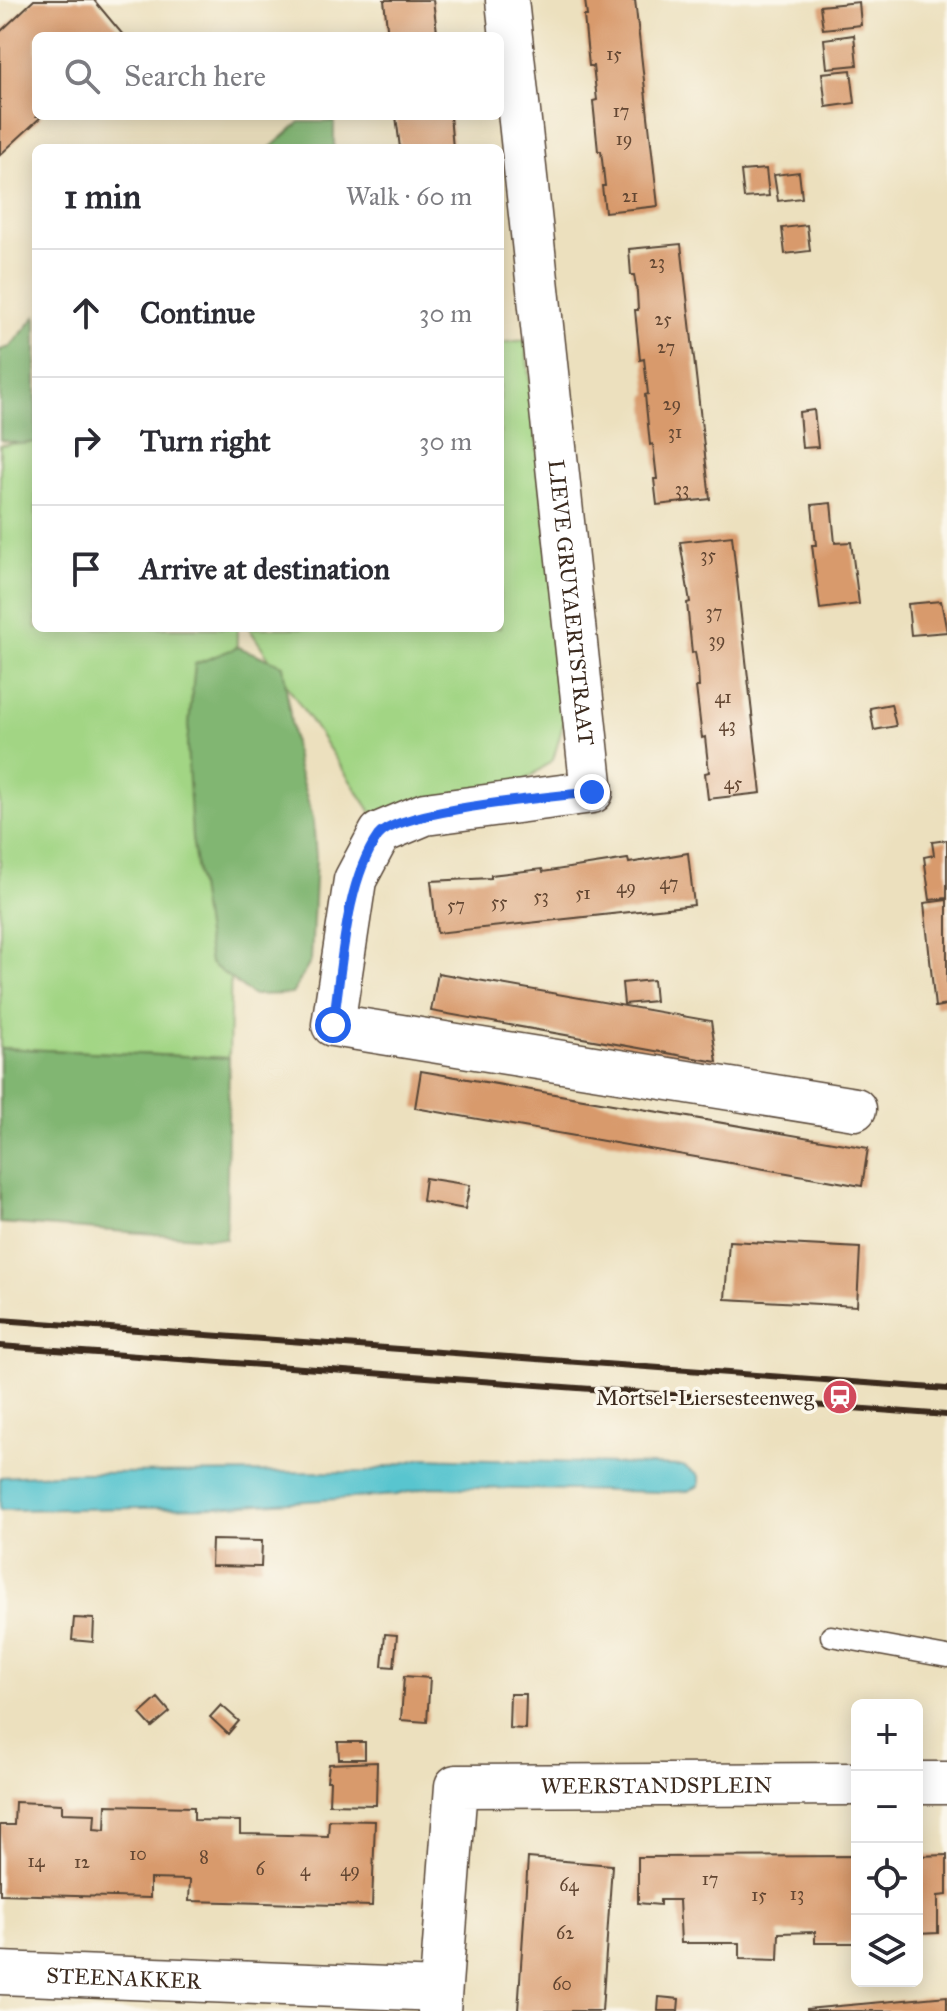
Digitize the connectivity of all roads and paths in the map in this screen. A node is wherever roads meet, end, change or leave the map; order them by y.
1 (507, 0) edge
2 (855, 1109) dead end
3 (831, 1636) dead end
4 (947, 1657) edge
5 (923, 1783) edge
6 (947, 1783) edge
7 (851, 1784) edge
8 (0, 1973) edge
9 (440, 2000) edge

1 - 2 street, LIEVE GRUYAERTSTRAAT
3 - 4 lane
5 - 6 street
7 - 9 street, WEERSTANDSPLEIN
8 - 9 street, STEENAKKER

